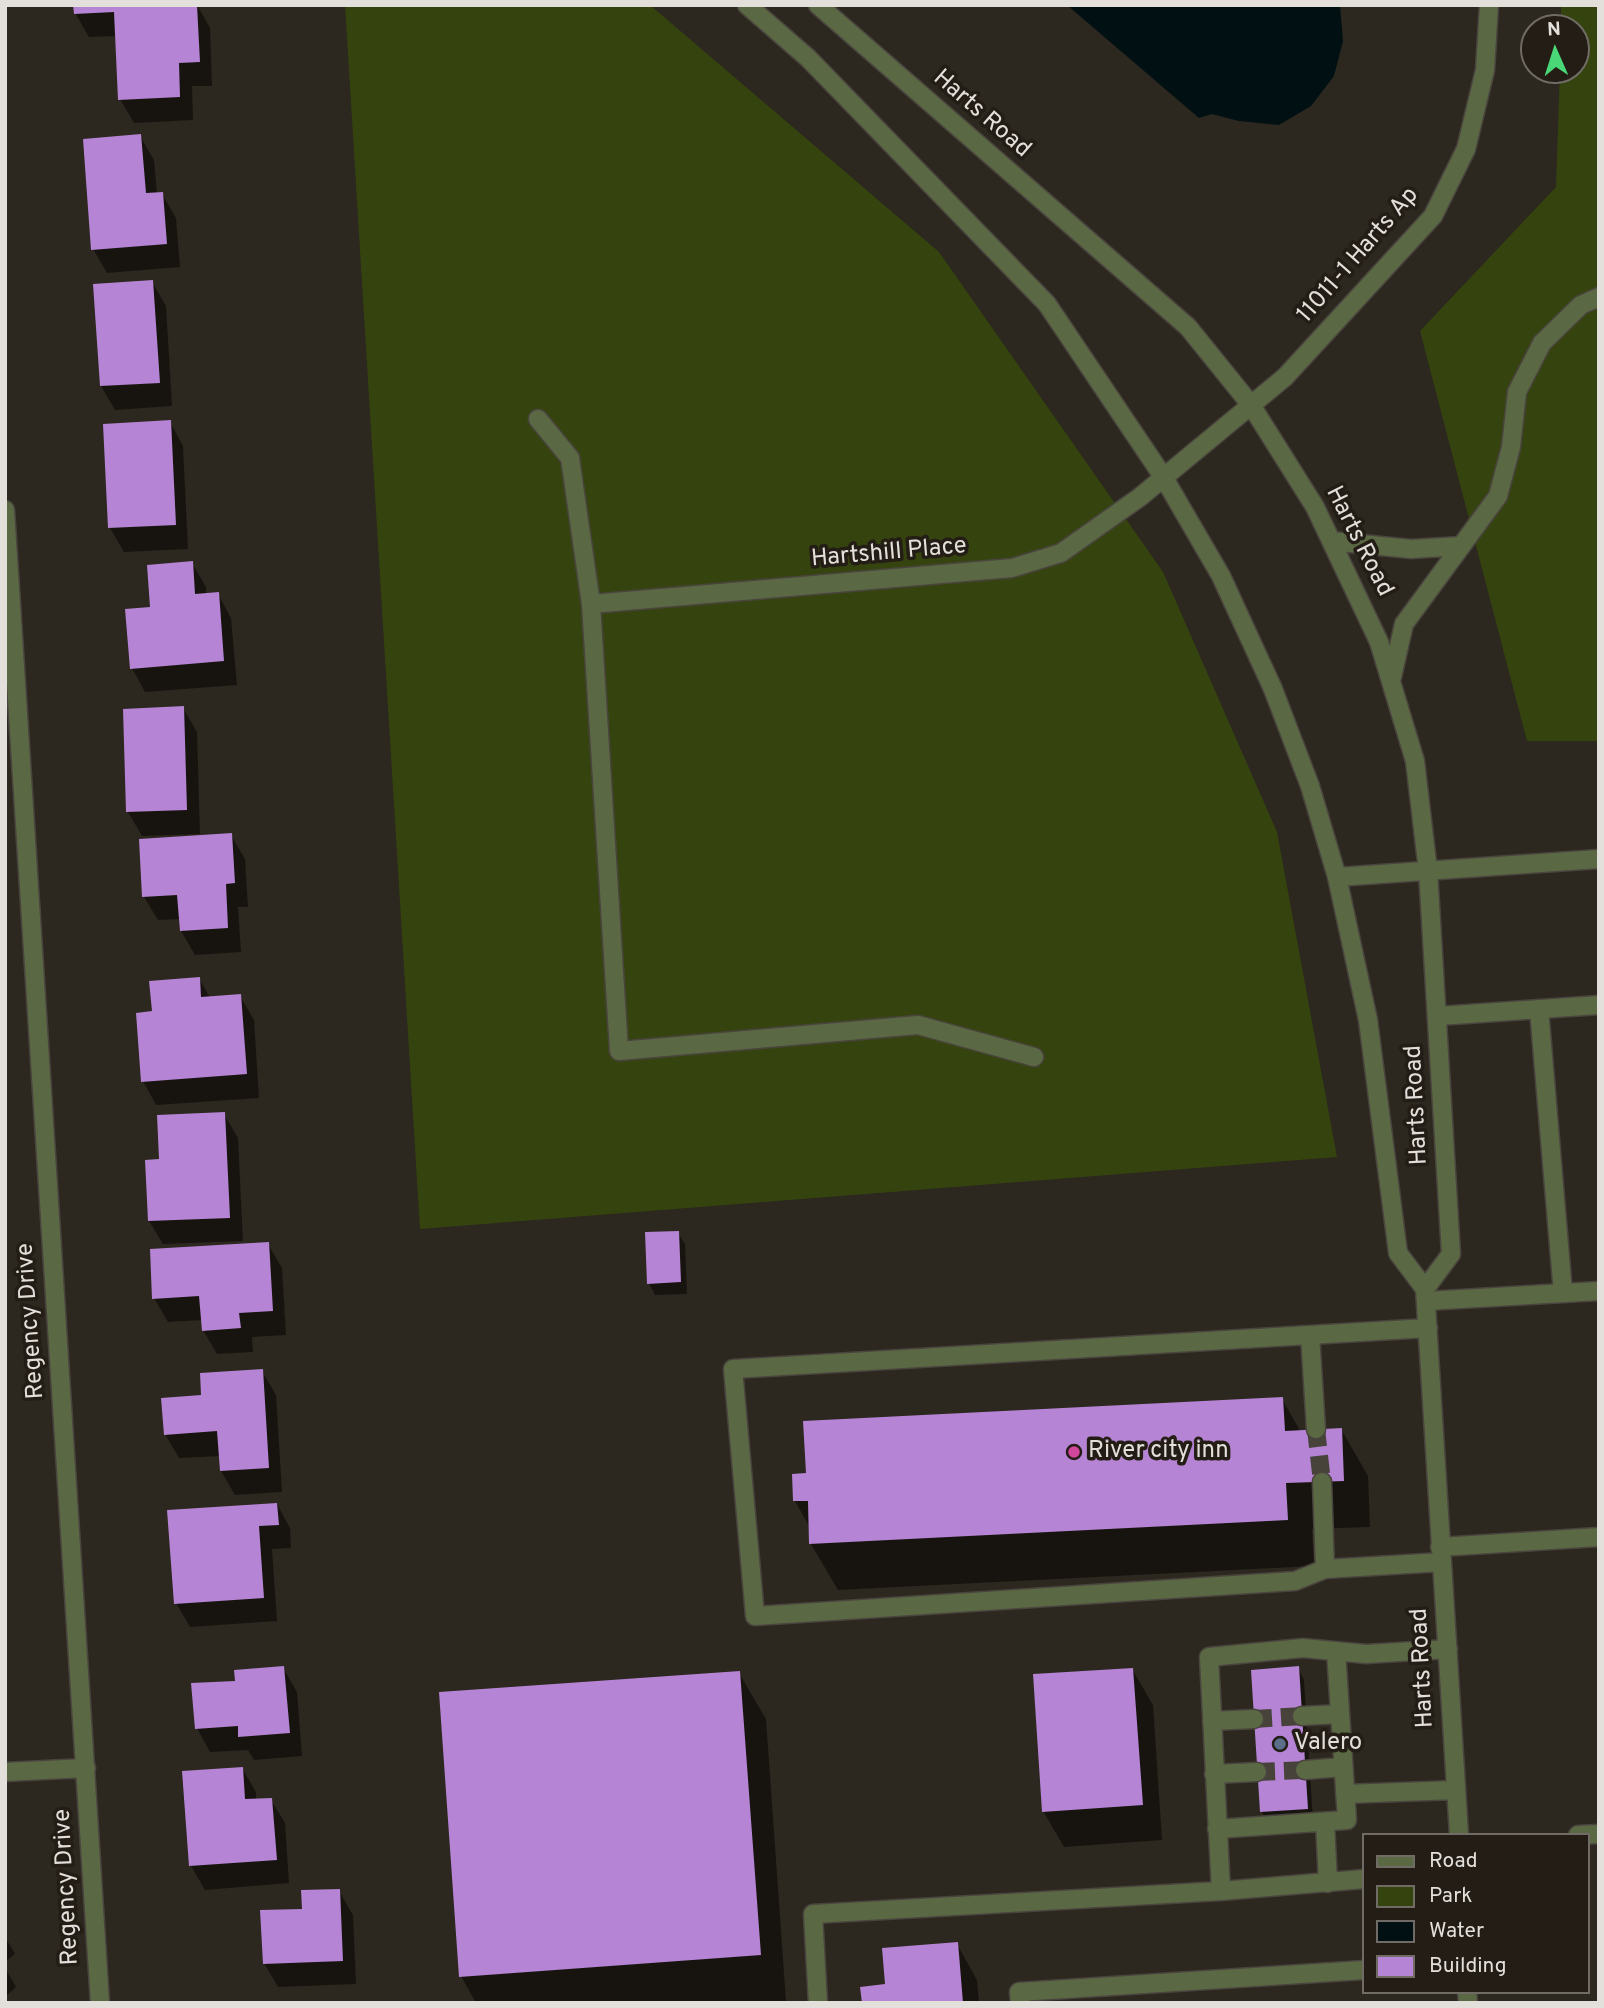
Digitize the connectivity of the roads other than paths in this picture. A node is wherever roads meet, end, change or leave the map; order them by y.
1 (747, 5) edge
2 (818, 5) edge
3 (1489, 5) edge
4 (1599, 297) edge
5 (1251, 405) junction
6 (538, 419) dead end
7 (1164, 478) junction
8 (5, 510) edge
9 (1331, 541) junction
10 (1461, 546) junction
11 (591, 604) junction
12 (1391, 680) junction
13 (13, 777) edge
14 (1599, 859) edge
15 (1428, 871) junction
16 (1338, 877) junction
17 (1599, 1005) edge
18 (1539, 1009) junction
19 (1438, 1016) junction
20 (1034, 1057) dead end
21 (1599, 1291) edge
22 (1563, 1293) junction
23 (1425, 1295) junction
24 (1428, 1328) junction
25 (1310, 1335) junction
26 (1316, 1429) tunnel mouth
27 (1322, 1482) tunnel mouth
28 (1599, 1536) edge
29 (1441, 1554) junction
30 (1325, 1569) junction
31 (1448, 1649) junction
32 (1336, 1651) junction
33 (1340, 1714) junction
34 (1302, 1716) tunnel mouth
35 (1254, 1719) tunnel mouth
36 (1212, 1721) junction
37 (1343, 1767) junction
38 (86, 1768) junction
39 (1305, 1770) tunnel mouth
40 (5, 1772) edge
41 (1257, 1772) tunnel mouth
42 (1214, 1774) junction
43 (1456, 1790) junction
44 (1345, 1794) junction
45 (1325, 1822) junction
46 (1217, 1829) junction
47 (1459, 1833) edge
48 (1362, 1880) edge
49 (1328, 1883) junction
50 (1221, 1891) junction
51 (1362, 1970) edge
52 (100, 2003) edge
53 (818, 2003) edge
54 (1020, 2003) edge

1 - 7 street, Harts Road
2 - 5 street, Harts Road
3 - 5 street, 11011-1 Harts Ap
4 - 10 street
5 - 7 street, 11011-1 Harts Ap
5 - 9 street, Harts Road
6 - 11 street
7 - 11 street, Hartshill Place
7 - 16 street, Harts Road
8 - 13 street, Regency Drive
9 - 10 street
9 - 12 street, Harts Road
10 - 12 street
11 - 20 street
12 - 15 street, Harts Road
13 - 38 street, Regency Drive
14 - 15 street
15 - 16 street
15 - 19 street, Harts Road
16 - 23 street, Harts Road
17 - 18 street
18 - 19 street
18 - 22 street
19 - 23 street, Harts Road
21 - 22 street
22 - 23 street
23 - 24 street, Harts Road
24 - 25 street
24 - 29 street, Harts Road
25 - 26 street
25 - 30 street
27 - 30 street
28 - 29 street
29 - 30 street
29 - 31 street, Harts Road
31 - 32 street
31 - 43 street, Harts Road
32 - 33 street
32 - 36 street
33 - 34 street
33 - 37 street
35 - 36 street
36 - 42 street
37 - 39 street
37 - 44 street
38 - 40 street
38 - 52 street, Regency Drive
41 - 42 street
42 - 46 street
43 - 44 street
43 - 47 street, Harts Road
44 - 45 street
45 - 46 street
45 - 49 street
46 - 50 street
48 - 49 street
49 - 50 street
50 - 53 street
51 - 54 street

